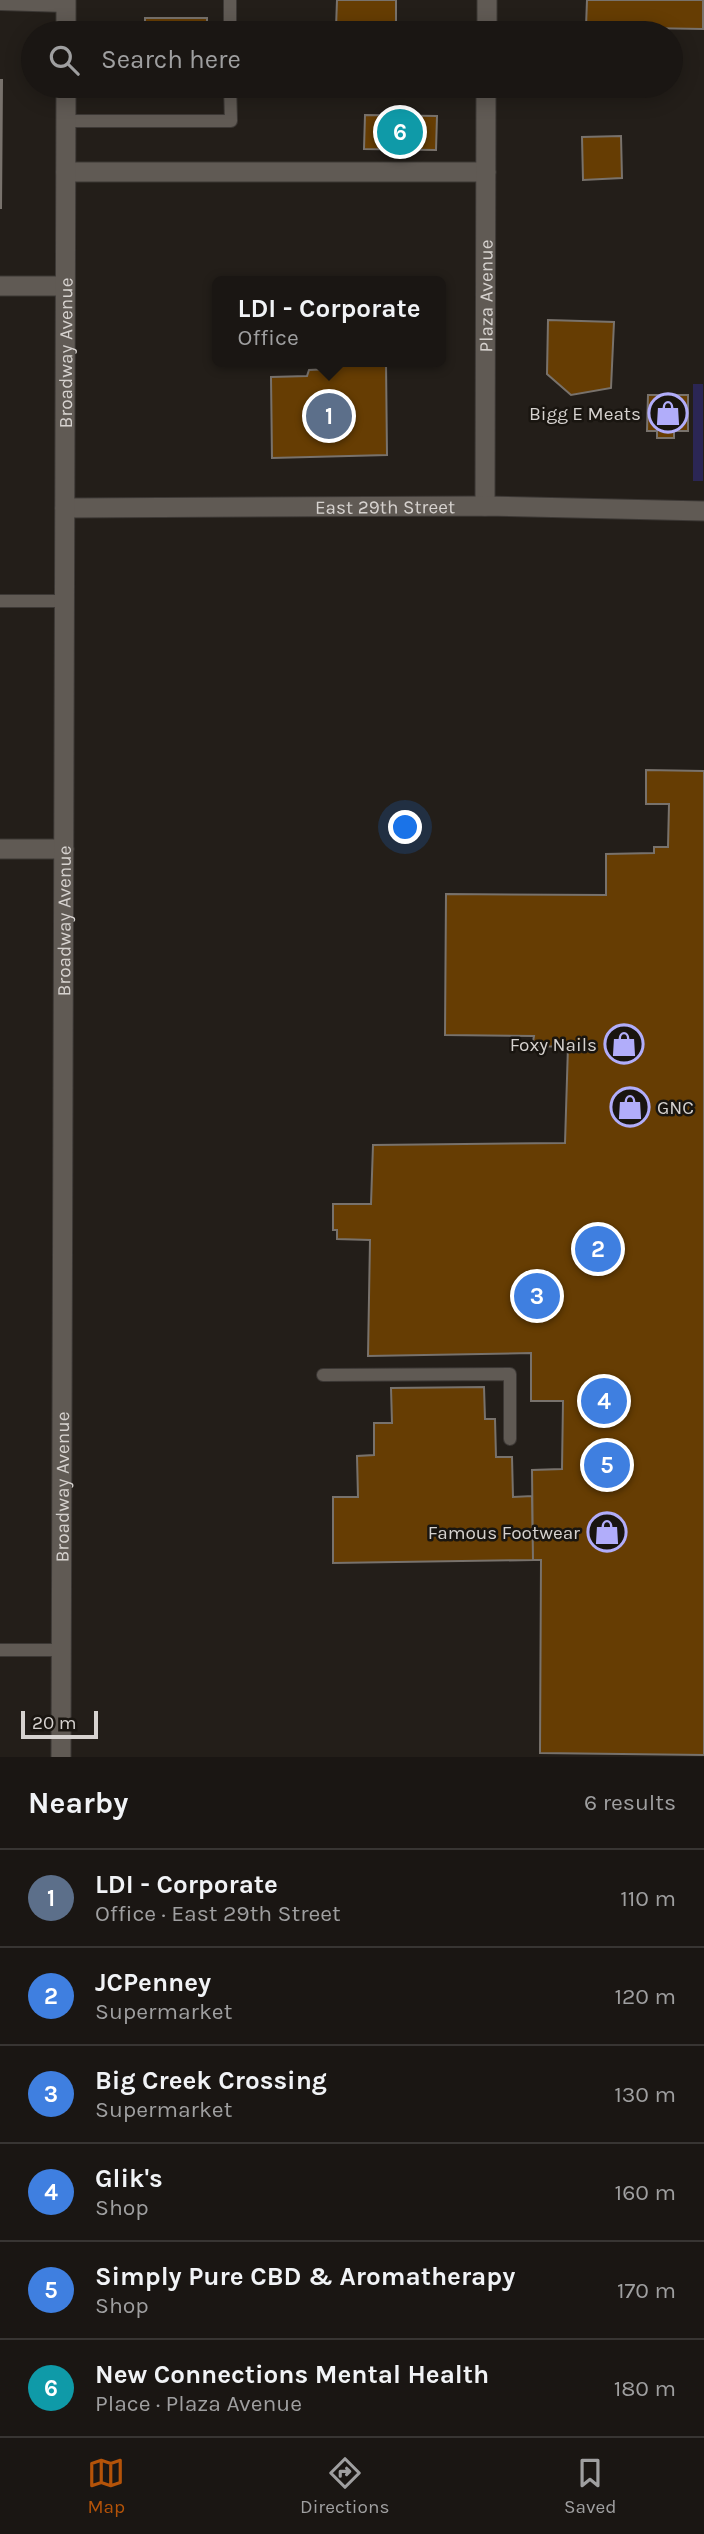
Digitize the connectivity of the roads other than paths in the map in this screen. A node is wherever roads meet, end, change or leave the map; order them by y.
1 (230, 0) edge
2 (487, 0) edge
3 (66, 3) edge
4 (0, 5) edge
5 (66, 21) edge
6 (230, 21) edge
7 (487, 21) edge
8 (66, 98) edge
9 (230, 98) edge
10 (486, 98) edge
11 (66, 121) junction
12 (66, 172) junction
13 (486, 172) junction
14 (0, 285) edge
15 (65, 286) junction
16 (485, 506) junction
17 (65, 508) junction
18 (704, 512) edge
19 (0, 601) edge
20 (65, 601) junction
21 (0, 849) edge
22 (64, 849) junction
23 (323, 1375) dead end
24 (510, 1439) dead end
25 (0, 1650) edge
26 (61, 1650) junction
27 (61, 1757) edge

1 - 6 lane
2 - 7 street
3 - 4 lane
3 - 5 street
8 - 11 street, Broadway Avenue
9 - 11 lane
10 - 13 street, Plaza Avenue
11 - 12 street, Broadway Avenue
12 - 13 street
12 - 15 street, Broadway Avenue
13 - 16 street, Plaza Avenue
14 - 15 street
15 - 17 street, Broadway Avenue
16 - 17 street, East 29th Street
16 - 18 street, East 29th Street
17 - 20 street, Broadway Avenue
19 - 20 lane
20 - 22 street, Broadway Avenue
21 - 22 street
22 - 26 street, Broadway Avenue
23 - 24 lane
25 - 26 lane
26 - 27 street, Broadway Avenue

